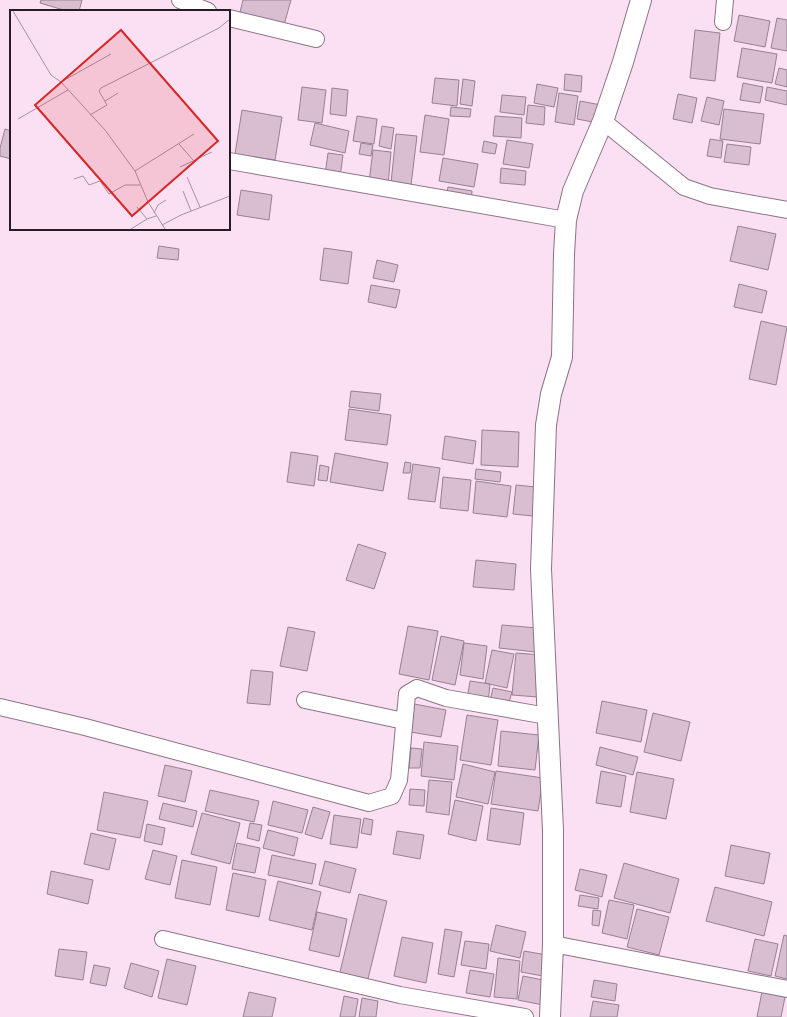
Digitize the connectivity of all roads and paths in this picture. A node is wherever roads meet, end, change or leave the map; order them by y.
1 (180, 0) edge
2 (641, 0) edge
3 (725, 0) edge
4 (205, 10) edge
5 (230, 18) edge
6 (723, 22) dead end
7 (316, 39) dead end
8 (603, 121) junction
9 (230, 161) edge
10 (787, 210) edge
11 (566, 220) junction
12 (305, 700) dead end
13 (0, 707) edge
14 (547, 716) junction
15 (404, 721) junction
16 (163, 939) dead end
17 (554, 944) junction
18 (787, 989) edge
19 (525, 1017) edge
20 (550, 1017) edge

1 - 4 street
2 - 8 street
3 - 6 street
5 - 7 street
8 - 10 street
8 - 11 street
9 - 11 street
11 - 14 street
12 - 15 street
13 - 15 street
14 - 15 street
14 - 17 street
16 - 19 street
17 - 18 street
17 - 20 street

